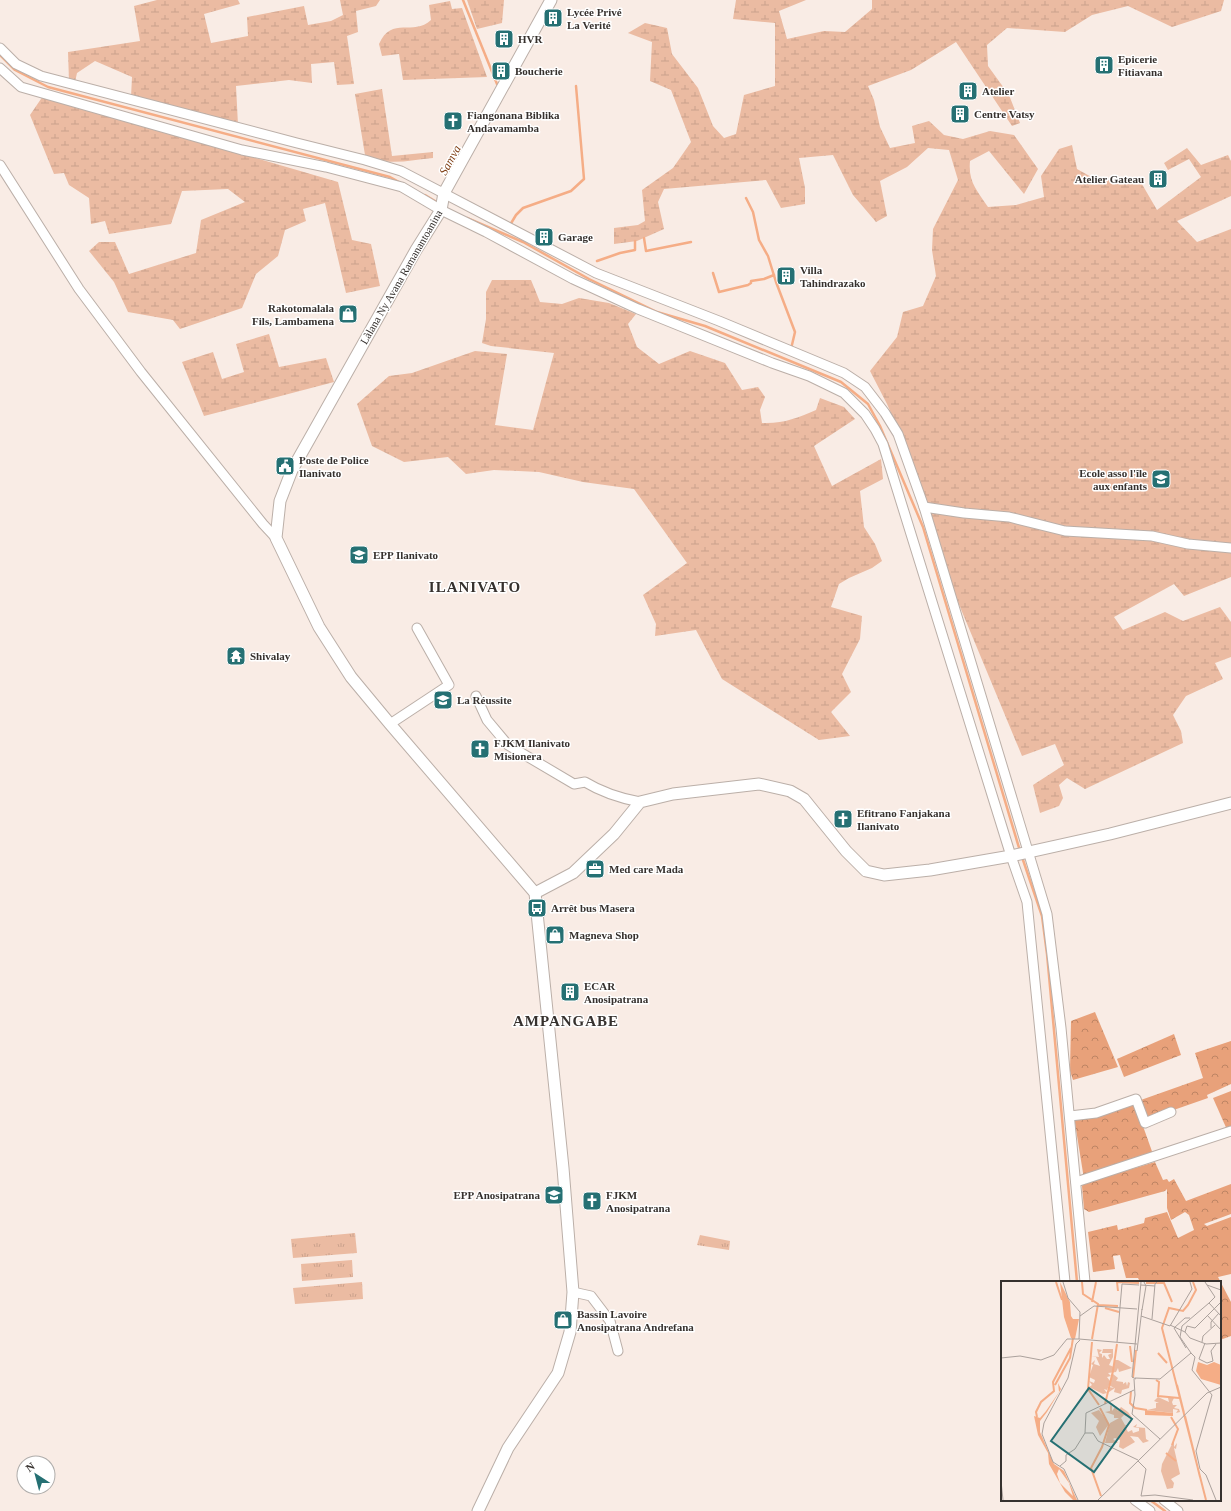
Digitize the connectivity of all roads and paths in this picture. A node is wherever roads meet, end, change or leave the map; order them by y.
1 (551, 0) edge
2 (0, 48) edge
3 (0, 68) edge
4 (0, 165) edge
5 (444, 193) junction
6 (441, 210) junction
7 (924, 507) junction
8 (276, 538) junction
9 (1231, 548) edge
10 (417, 628) dead end
11 (476, 696) dead end
12 (390, 724) junction
13 (640, 802) junction
14 (1231, 803) edge
15 (1028, 852) junction
16 (1011, 856) junction
17 (535, 893) junction
18 (1171, 1112) dead end
19 (1070, 1116) junction
20 (1231, 1131) edge
21 (1076, 1182) junction
22 (1065, 1281) edge
23 (1086, 1281) edge
24 (573, 1292) junction
25 (618, 1351) dead end
26 (1136, 1501) edge
27 (1165, 1501) edge
28 (478, 1511) edge
29 (1150, 1511) edge
30 (1178, 1511) edge

1 - 5 street, Làlana Ny Avana Ramanantoanina
2 - 5 street
3 - 6 street
4 - 8 street
5 - 6 street, Làlana Ny Avana Ramanantoanina
5 - 7 street
6 - 8 street, Làlana Ny Avana Ramanantoanina
6 - 16 street
7 - 9 street
7 - 15 street
8 - 12 street
10 - 12 street
11 - 13 street
12 - 17 street
13 - 16 street
13 - 17 street
14 - 15 street
15 - 16 street
15 - 19 street
16 - 22 street
17 - 24 street
18 - 19 street
19 - 21 street
20 - 21 street
21 - 23 street
24 - 25 street
24 - 28 street
26 - 29 street
27 - 30 street

